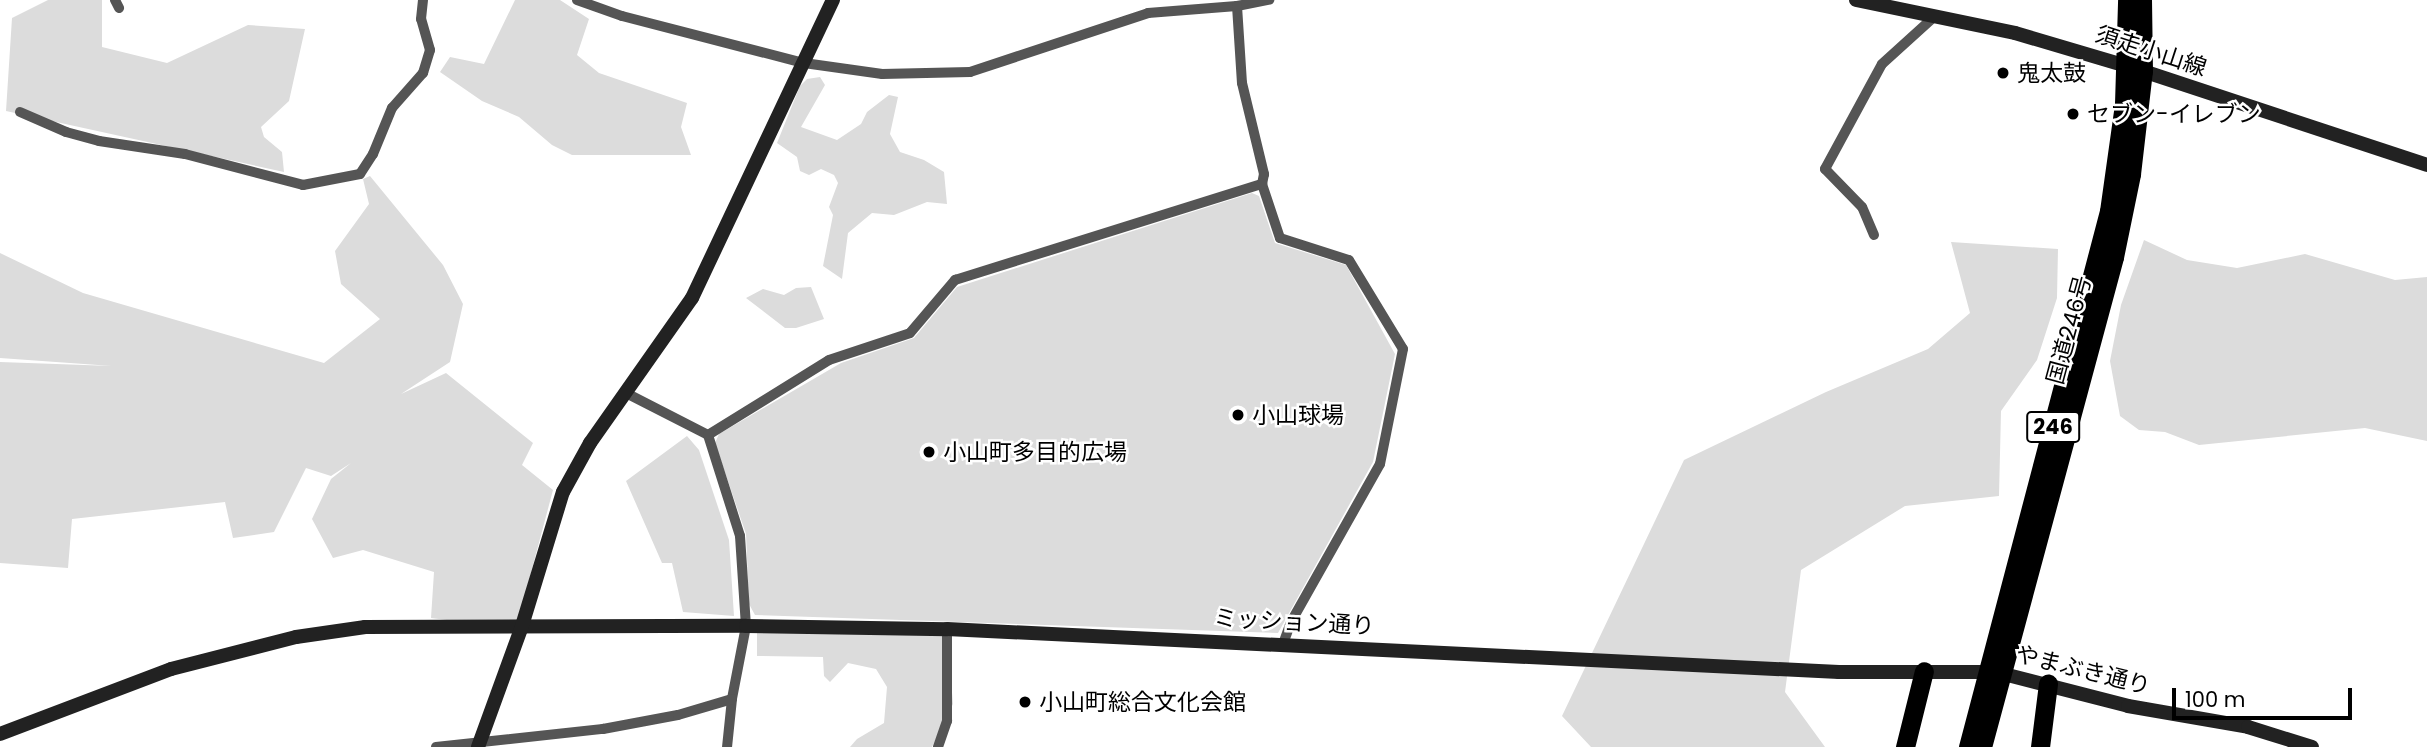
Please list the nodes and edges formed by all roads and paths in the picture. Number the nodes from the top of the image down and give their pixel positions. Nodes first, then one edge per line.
1 (424, 0) edge
2 (577, 0) edge
3 (833, 0) edge
4 (1269, 0) edge
5 (1856, 0) edge
6 (2127, 0) edge
7 (2142, 0) edge
8 (1252, 2) edge
9 (1237, 6) junction
10 (1936, 15) junction
11 (804, 64) junction
12 (2134, 69) junction
13 (20, 112) dead end
14 (2427, 165) edge
15 (1262, 184) junction
16 (1874, 234) dead end
17 (626, 393) junction
18 (708, 435) junction
19 (746, 626) junction
20 (521, 629) junction
21 (947, 629) junction
22 (1283, 644) junction
23 (1924, 671) junction
24 (1839, 672) joint
25 (2048, 684) junction
26 (1994, 692) junction
27 (732, 699) junction
28 (0, 734) edge
29 (479, 744) edge
30 (436, 747) edge
31 (727, 747) edge
32 (938, 747) edge
33 (1905, 747) edge
34 (1968, 747) edge
35 (1982, 747) edge
36 (1990, 747) edge
37 (2040, 747) edge
38 (2312, 747) edge

1 - 13 street
2 - 11 street
3 - 11 street
4 - 8 street
5 - 10 street, 須走小山線
6 - 12 highway, 国道246号 / 246
7 - 12 highway, 国道246号 / 246
8 - 9 street
9 - 11 street
9 - 15 street
10 - 12 street, 須走小山線
10 - 16 street
11 - 17 street
12 - 14 street, 須走小山線
12 - 26 highway, 国道246号 / 246
15 - 18 street
15 - 22 street
17 - 18 street
17 - 20 street
18 - 19 street
19 - 20 street, ミッション通り
19 - 21 street, ミッション通り
19 - 27 street
20 - 28 street, ミッション通り
20 - 29 street
21 - 22 street, ミッション通り
21 - 32 street
22 - 24 street, ミッション通り
23 - 24 street, やまぶき通り
23 - 25 street, やまぶき通り
23 - 33 highway
25 - 37 highway
25 - 38 street, やまぶき通り
26 - 34 highway
26 - 35 highway
26 - 36 highway
27 - 29 street
27 - 31 street
29 - 30 street

